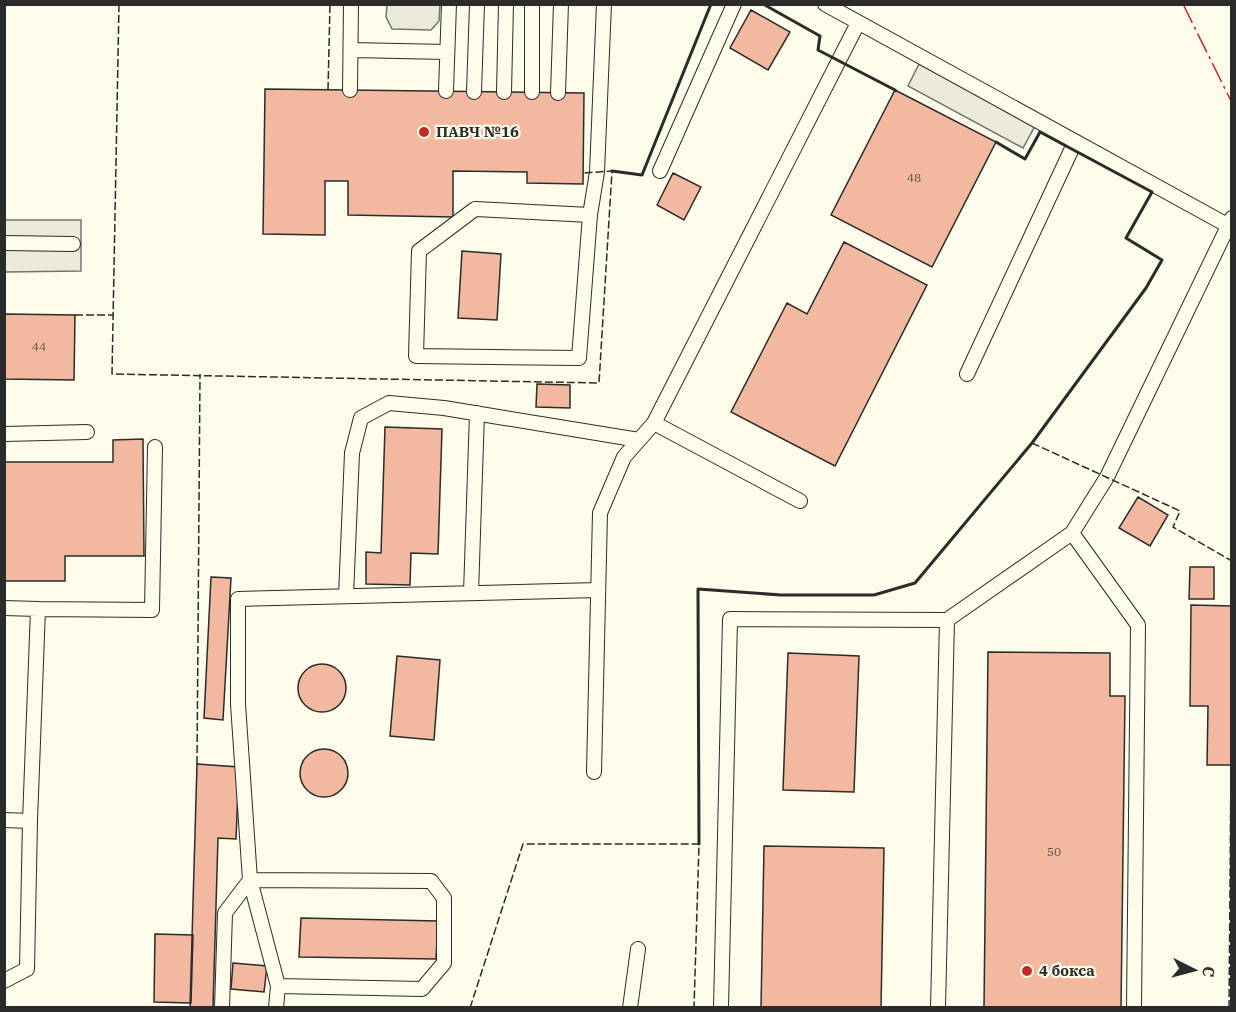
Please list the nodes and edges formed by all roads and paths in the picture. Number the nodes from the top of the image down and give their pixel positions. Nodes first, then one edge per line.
1 (351, 4) edge
2 (449, 4) edge
3 (477, 4) edge
4 (506, 4) edge
5 (532, 4) edge
6 (561, 4) edge
7 (604, 4) edge
8 (734, 4) edge
9 (825, 4) edge
10 (858, 23) junction
11 (351, 50) junction
12 (447, 52) junction
13 (350, 90) dead end
14 (446, 91) dead end
15 (474, 92) dead end
16 (504, 92) dead end
17 (532, 92) dead end
18 (558, 93) dead end
19 (1075, 142) junction
20 (660, 171) dead end
21 (590, 215) junction
22 (1229, 221) edge
23 (4, 243) edge
24 (73, 244) dead end
25 (967, 374) dead end
26 (477, 413) junction
27 (654, 423) junction
28 (87, 432) dead end
29 (4, 434) edge
30 (639, 440) junction
31 (155, 447) dead end
32 (800, 501) dead end
33 (1072, 533) junction
34 (598, 590) junction
35 (471, 593) junction
36 (346, 596) junction
37 (4, 608) edge
38 (38, 609) junction
39 (947, 620) junction
40 (594, 772) dead end
41 (4, 820) edge
42 (30, 821) junction
43 (250, 880) junction
44 (638, 949) dead end
45 (4, 981) edge
46 (279, 986) junction
47 (222, 1008) edge
48 (276, 1008) edge
49 (630, 1008) edge
50 (721, 1008) edge
51 (938, 1008) edge
52 (1134, 1008) edge

1 - 11 lane
2 - 12 lane
3 - 15 lane
4 - 16 lane
5 - 17 lane
6 - 18 lane
7 - 21 lane
8 - 20 lane
9 - 10 lane
10 - 19 lane
10 - 27 lane
11 - 12 lane
11 - 13 lane
12 - 14 lane
19 - 22 lane
19 - 25 lane
21 - 21 lane
22 - 33 lane
23 - 24 lane
26 - 30 lane
26 - 35 lane
26 - 36 lane
27 - 30 lane
27 - 32 lane
28 - 29 lane
30 - 34 lane
31 - 38 lane
33 - 39 lane
33 - 52 lane
34 - 35 lane
34 - 40 lane
35 - 36 lane
36 - 43 lane
37 - 38 lane
38 - 42 lane
39 - 50 lane
39 - 51 lane
41 - 42 lane
42 - 45 lane
43 - 46 lane
43 - 46 lane
43 - 47 lane
44 - 49 lane
46 - 48 lane

